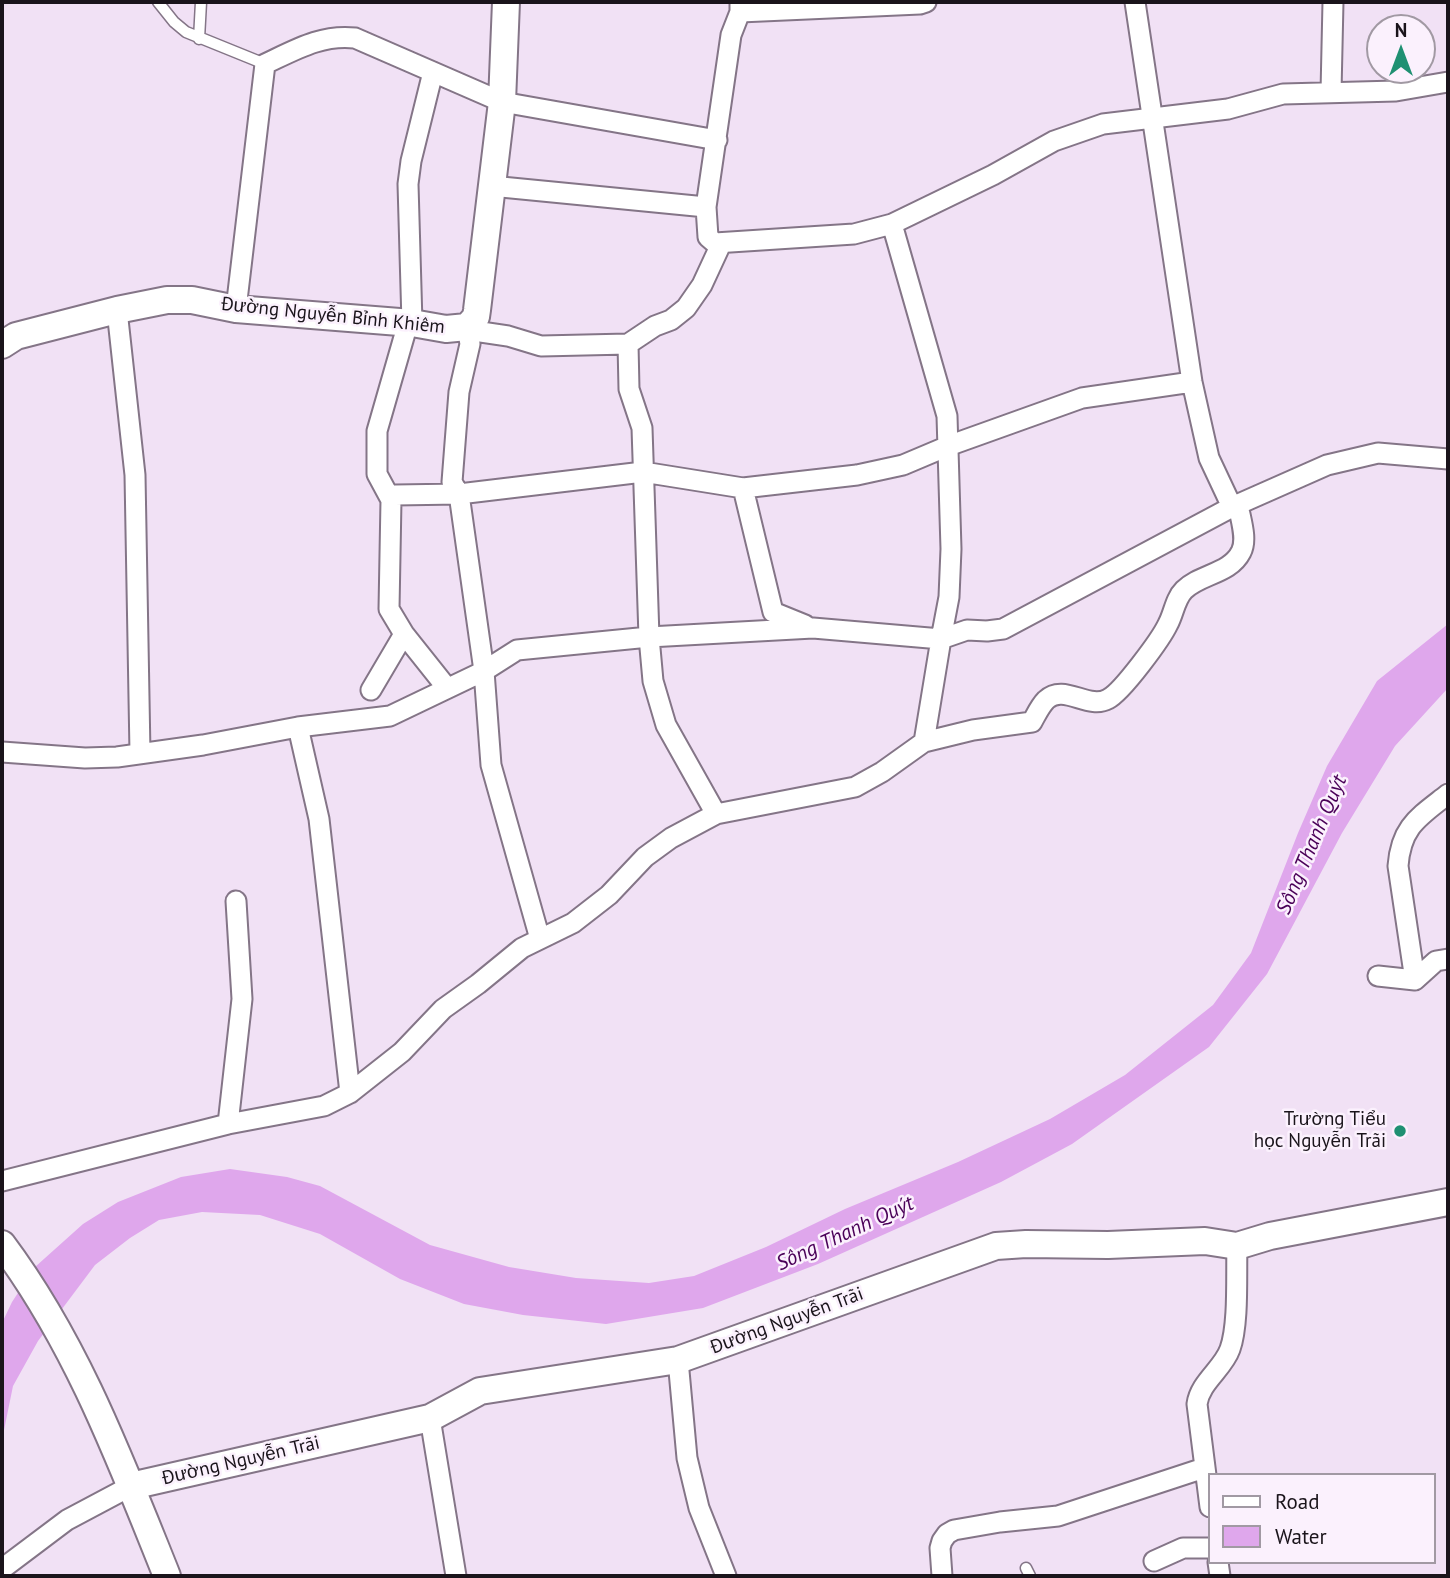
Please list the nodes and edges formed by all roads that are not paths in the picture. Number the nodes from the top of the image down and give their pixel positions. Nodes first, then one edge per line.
1 (158, 2) edge
2 (201, 2) edge
3 (506, 2) edge
4 (926, 2) edge
5 (1135, 2) edge
6 (1333, 2) edge
7 (740, 7) edge
8 (199, 39) junction
9 (265, 64) junction
10 (433, 72) junction
11 (1448, 82) edge
12 (1331, 92) junction
13 (502, 102) junction
14 (1152, 118) junction
15 (717, 140) junction
16 (491, 186) junction
17 (706, 207) junction
18 (892, 224) junction
19 (721, 244) junction
20 (236, 309) junction
21 (117, 310) junction
22 (410, 323) junction
23 (469, 326) junction
24 (628, 344) junction
25 (2, 345) edge
26 (1192, 382) junction
27 (948, 446) junction
28 (1448, 459) edge
29 (643, 472) junction
30 (744, 488) junction
31 (458, 494) junction
32 (391, 499) junction
33 (1235, 505) junction
34 (813, 628) junction
35 (404, 634) junction
36 (649, 637) junction
37 (941, 639) junction
38 (484, 671) junction
39 (447, 688) junction
40 (371, 690) dead end
41 (298, 727) junction
42 (925, 742) junction
43 (2, 752) edge
44 (140, 753) junction
45 (1448, 794) edge
46 (716, 814) junction
47 (236, 901) dead end
48 (540, 939) junction
49 (1448, 959) edge
50 (1378, 976) dead end
51 (1415, 980) junction
52 (350, 1093) junction
53 (228, 1124) junction
54 (2, 1181) edge
55 (1448, 1202) edge
56 (1237, 1246) junction
57 (7, 1251) edge
58 (678, 1360) junction
59 (430, 1418) junction
60 (1204, 1468) junction
61 (131, 1486) junction
62 (1208, 1494) edge
63 (1208, 1548) edge
64 (1154, 1561) dead end
65 (2, 1569) edge
66 (167, 1576) edge
67 (456, 1576) edge
68 (726, 1576) edge
69 (942, 1576) edge

1 - 8 lane
2 - 8 lane
3 - 13 street, Đường Nguyễn Bỉnh Khiêm
4 - 7 street
5 - 14 street
6 - 12 street
7 - 15 street
8 - 9 lane
9 - 10 street
9 - 20 street
10 - 13 street
10 - 22 street
11 - 12 street
12 - 14 street
13 - 15 street
13 - 16 street, Đường Nguyễn Bỉnh Khiêm
14 - 18 street
14 - 26 street
15 - 17 street
16 - 17 street
16 - 23 street, Đường Nguyễn Bỉnh Khiêm
17 - 19 street
18 - 19 street
18 - 27 street
19 - 24 street
20 - 21 street, Đường Nguyễn Bỉnh Khiêm
20 - 22 street, Đường Nguyễn Bỉnh Khiêm
21 - 25 street, Đường Nguyễn Bỉnh Khiêm
21 - 44 street
22 - 23 street, Đường Nguyễn Bỉnh Khiêm
22 - 32 street
23 - 24 street
23 - 31 street
24 - 29 street
26 - 27 street
26 - 33 street
27 - 30 street
27 - 37 street
28 - 33 street
29 - 30 street
29 - 31 street
29 - 36 street
30 - 34 street
31 - 32 street
31 - 38 street
32 - 35 street
33 - 37 street
33 - 42 street
34 - 36 street
34 - 37 street
35 - 39 street
35 - 40 street
36 - 38 street
36 - 46 street
37 - 42 street
38 - 39 street
38 - 48 street
39 - 41 street
41 - 44 street
41 - 52 street
42 - 46 street
43 - 44 street
45 - 51 street
46 - 48 street
47 - 53 street
48 - 52 street
49 - 51 street
50 - 51 street
52 - 53 street
53 - 54 street
55 - 56 street, Đường Nguyễn Trãi
56 - 58 street, Đường Nguyễn Trãi
56 - 60 street
57 - 61 street
58 - 59 street, Đường Nguyễn Trãi
58 - 68 street
59 - 61 street, Đường Nguyễn Trãi
59 - 67 street
60 - 62 street
60 - 69 street
61 - 65 street
61 - 66 street
63 - 64 street

